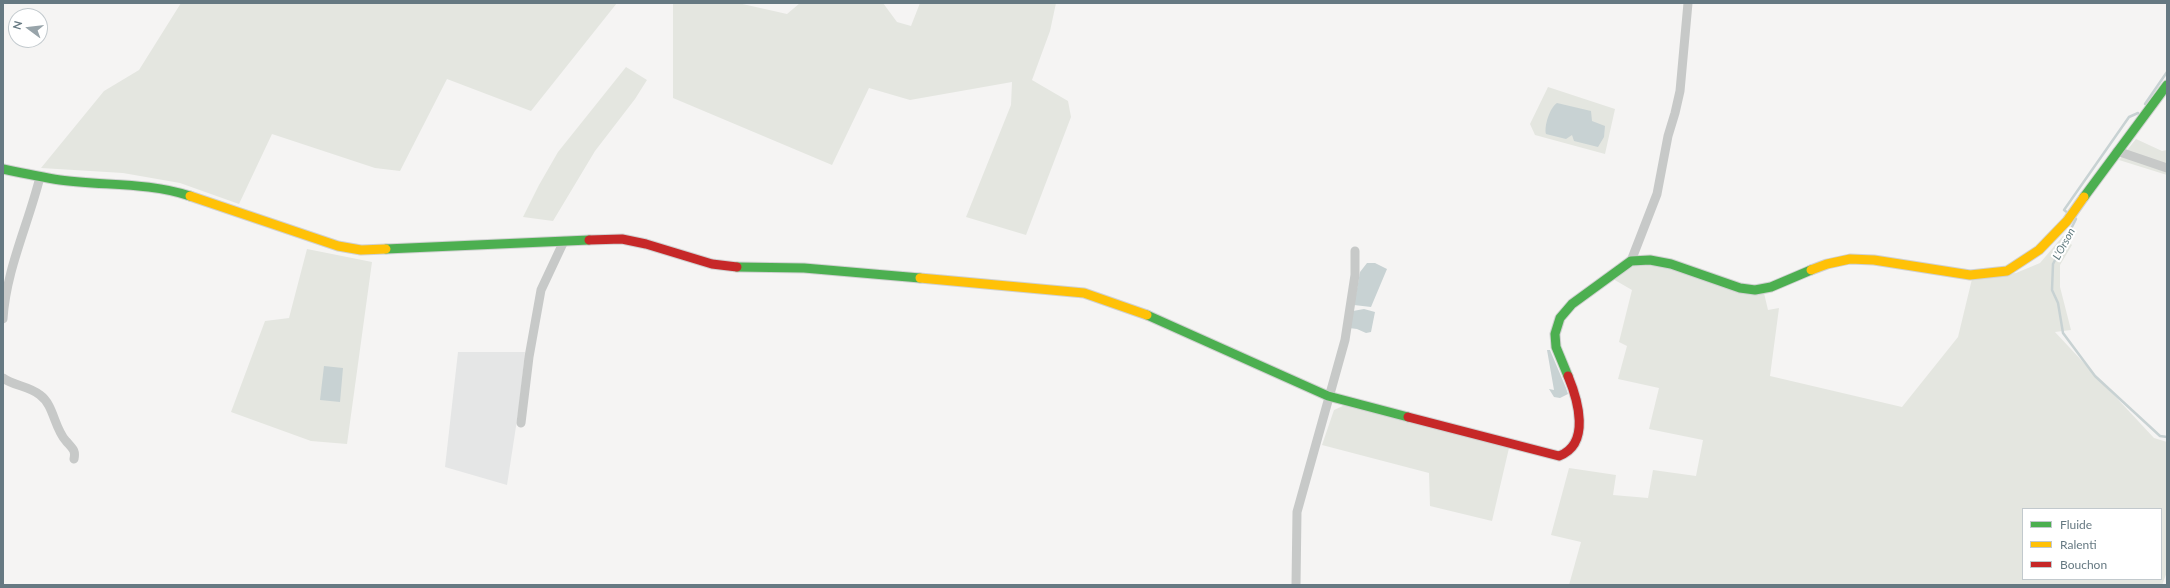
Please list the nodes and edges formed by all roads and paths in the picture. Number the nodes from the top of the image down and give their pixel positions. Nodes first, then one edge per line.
1 (1688, 3) edge
2 (2167, 85) edge
3 (2117, 151) junction
4 (2167, 168) edge
5 (3, 170) edge
6 (40, 177) junction
7 (564, 241) junction
8 (1355, 251) dead end
9 (1631, 261) junction
10 (3, 319) edge
11 (3, 378) edge
12 (1328, 396) junction
13 (521, 423) dead end
14 (74, 459) dead end
15 (1296, 585) edge

1 - 9 street
2 - 3 street
3 - 4 street
3 - 9 street
5 - 6 street
6 - 7 street
6 - 10 street
7 - 12 street
7 - 13 street
8 - 12 street
9 - 12 street
11 - 14 street
12 - 15 street

